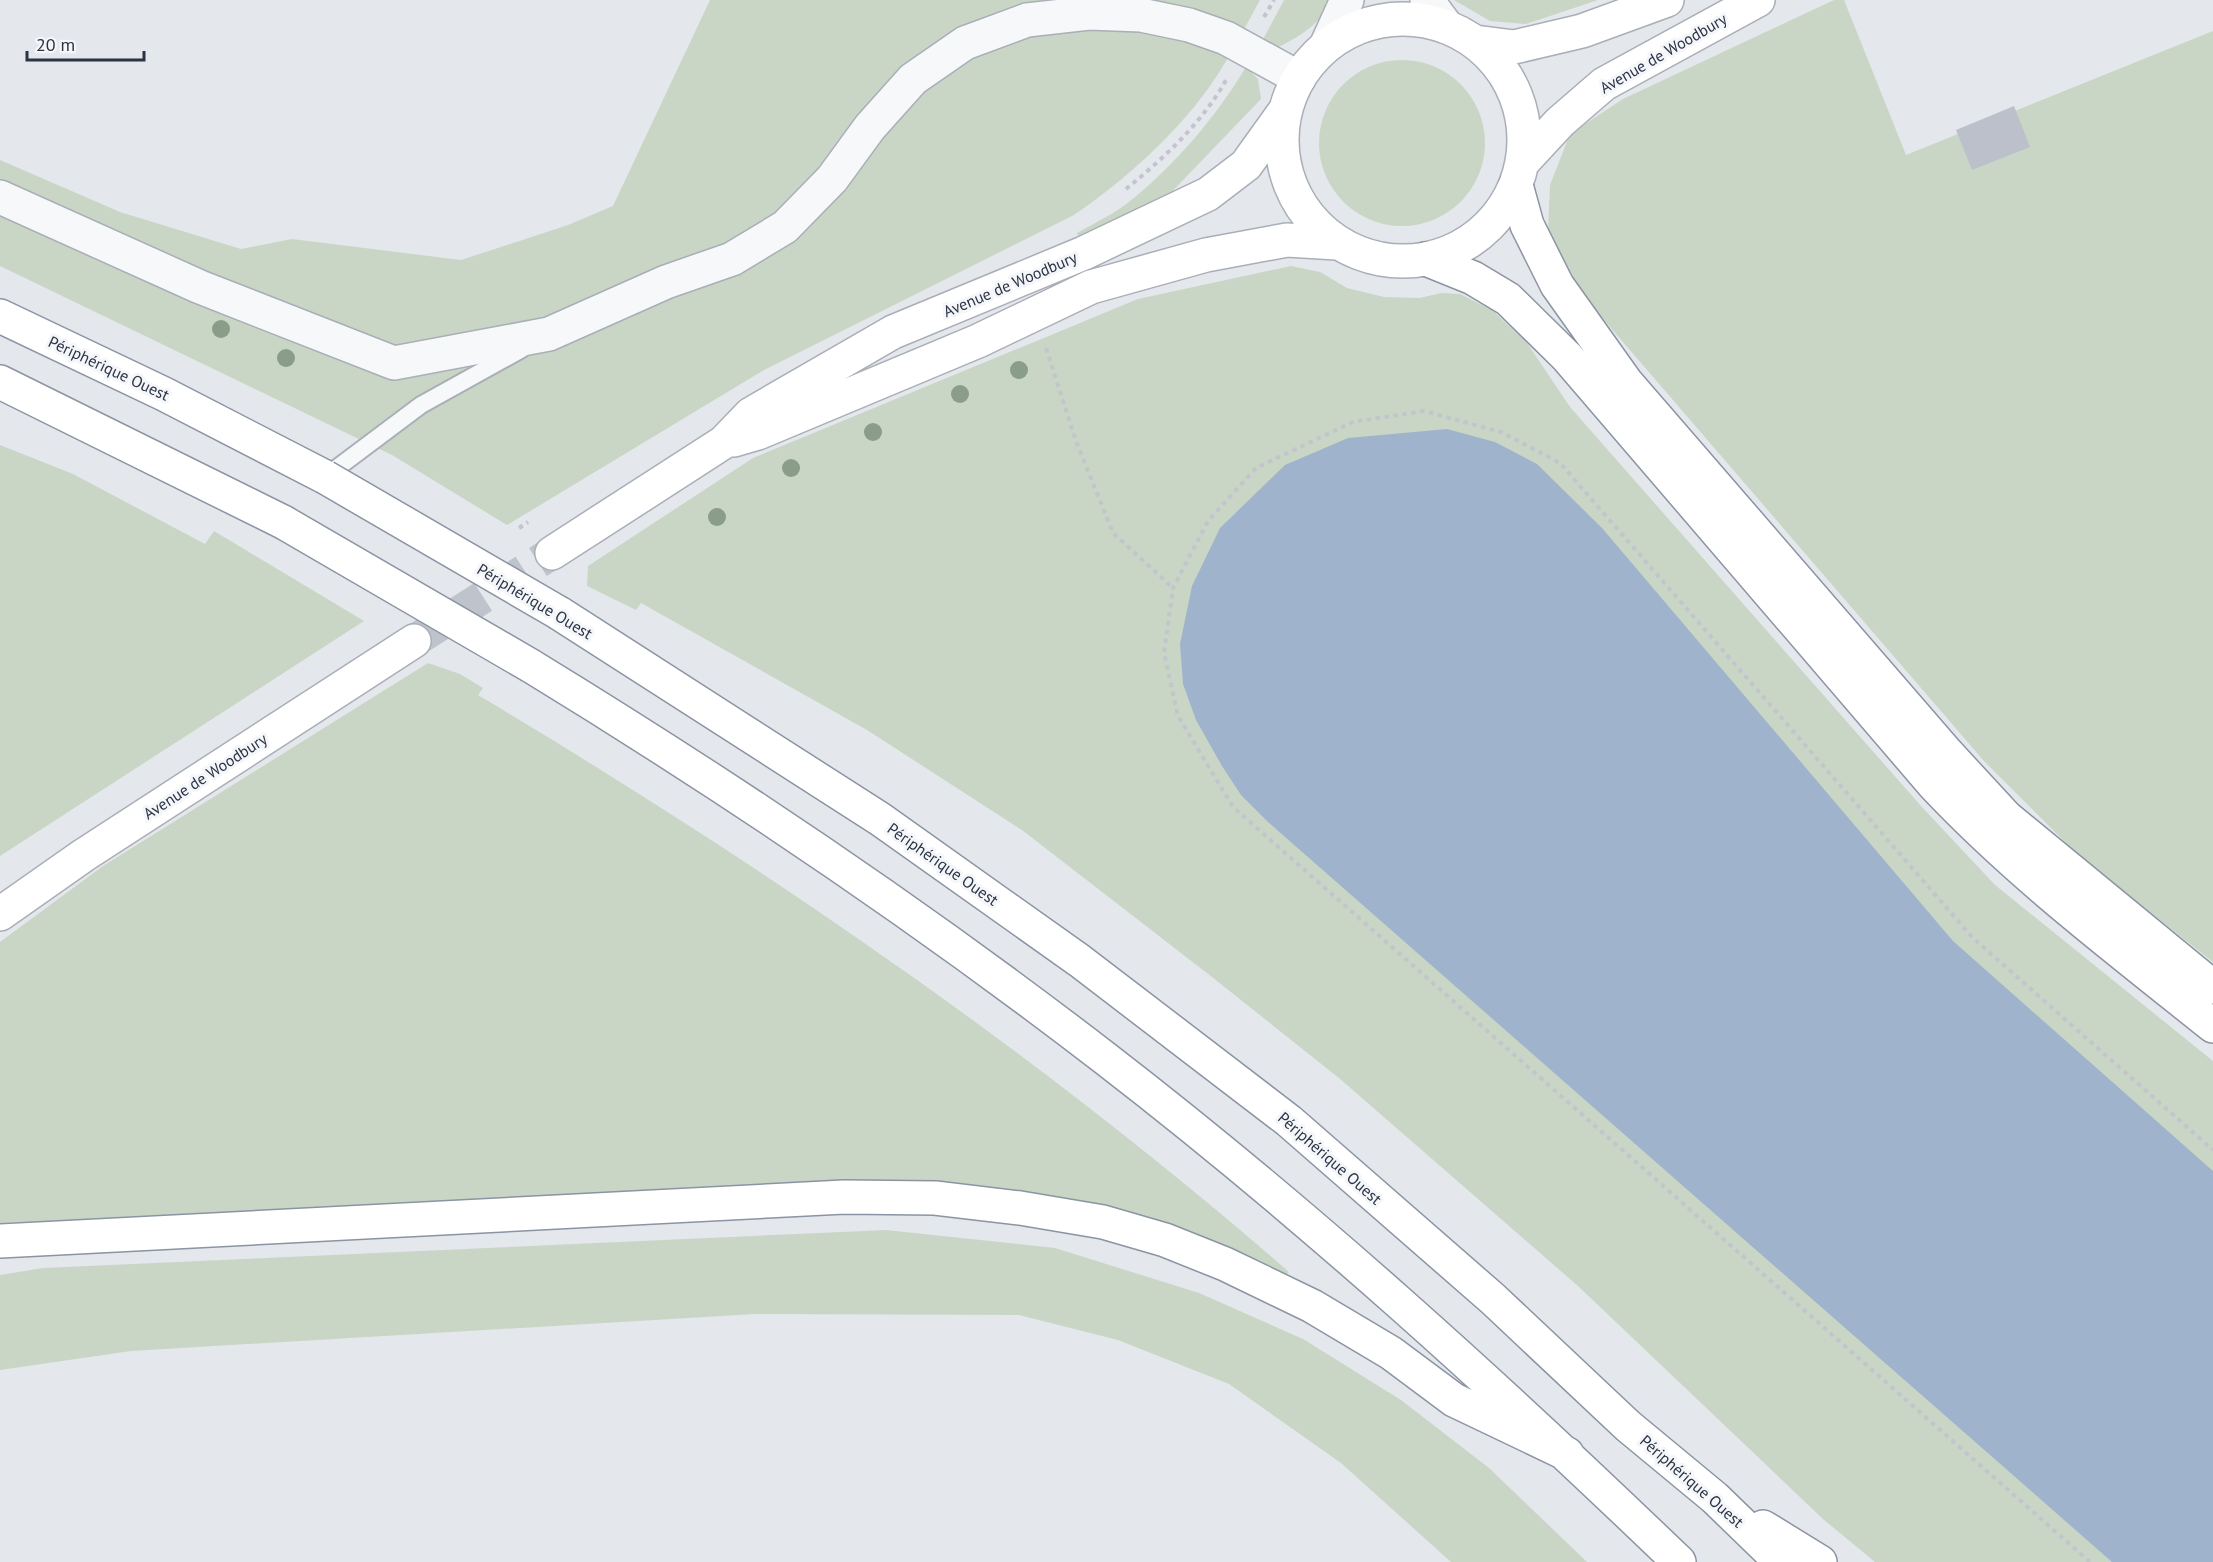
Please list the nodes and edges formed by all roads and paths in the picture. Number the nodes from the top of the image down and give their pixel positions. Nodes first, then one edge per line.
1 (1347, 0) edge
2 (1427, 0) edge
3 (1667, 0) edge
4 (1758, 0) edge
5 (1461, 35) junction
6 (1326, 46) junction
7 (1299, 78) junction
8 (1284, 112) junction
9 (1519, 174) junction
10 (0, 197) edge
11 (1337, 243) junction
12 (1426, 260) junction
13 (1035, 313) junction
14 (0, 316) edge
15 (549, 334) junction
16 (0, 382) edge
17 (724, 442) junction
18 (326, 477) junction
19 (552, 553) tunnel mouth
20 (1173, 588) junction
21 (414, 641) tunnel mouth
22 (0, 914) edge
23 (2213, 987) edge
24 (2213, 1026) edge
25 (2213, 1150) edge
26 (0, 1241) edge
27 (1567, 1454) junction
28 (1716, 1498) junction
29 (1680, 1562) edge
30 (1781, 1562) edge
31 (1820, 1562) edge
32 (2090, 1562) edge

1 - 6 street
2 - 5 street
3 - 5 main road, Avenue de Woodbury
4 - 9 main road, Avenue de Woodbury
5 - 6 main road, Avenue de Woodbury
5 - 9 main road
6 - 7 main road, Avenue de Woodbury
7 - 8 main road, Avenue de Woodbury
7 - 15 street
8 - 11 main road, Avenue de Woodbury
8 - 17 main road, Avenue de Woodbury
9 - 12 main road, Avenue de Woodbury
9 - 23 main road
10 - 15 street
11 - 12 main road, Avenue de Woodbury
11 - 13 main road, Avenue de Woodbury
12 - 24 main road
13 - 17 main road, Avenue de Woodbury
13 - 20 path
14 - 18 main road, Périphérique Ouest
15 - 18 lane
16 - 27 main road, bridge
17 - 19 main road, Avenue de Woodbury
18 - 28 main road, Périphérique Ouest, bridge
20 - 25 path
20 - 32 path
21 - 22 main road, Avenue de Woodbury
26 - 27 main road
27 - 29 main road
28 - 30 main road, Périphérique Ouest
28 - 31 main road

